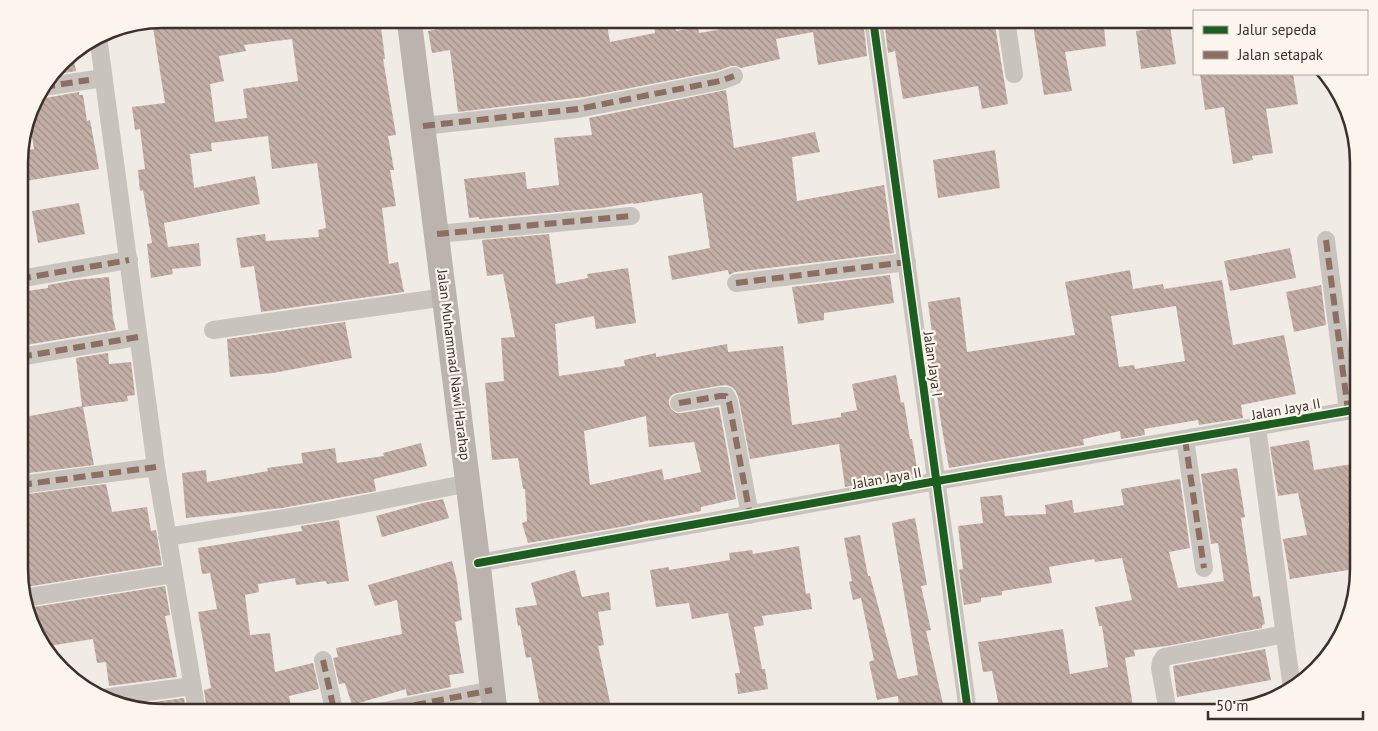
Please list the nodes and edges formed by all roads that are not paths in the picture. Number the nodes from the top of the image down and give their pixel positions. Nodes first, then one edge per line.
1 (410, 28) edge
2 (874, 28) edge
3 (1007, 28) edge
4 (99, 43) edge
5 (1014, 74) dead end
6 (734, 76) dead end
7 (103, 78) junction
8 (52, 86) edge
9 (423, 126) junction
10 (632, 216) dead end
11 (437, 234) junction
12 (1326, 240) dead end
13 (129, 260) junction
14 (907, 262) junction
15 (28, 277) edge
16 (736, 283) dead end
17 (446, 297) junction
18 (213, 330) dead end
19 (138, 337) junction
20 (28, 356) edge
21 (1350, 391) edge
22 (679, 403) dead end
23 (1350, 411) edge
24 (1257, 427) junction
25 (1185, 439) junction
26 (156, 467) junction
27 (937, 481) junction
28 (28, 483) edge
29 (469, 483) junction
30 (750, 515) junction
31 (167, 537) junction
32 (478, 563) junction
33 (1204, 568) dead end
34 (174, 574) junction
35 (31, 597) edge
36 (1285, 634) junction
37 (323, 660) dead end
38 (1291, 680) edge
39 (192, 686) junction
40 (119, 696) edge
41 (494, 701) edge
42 (967, 703) edge
43 (1166, 703) edge
44 (195, 704) edge
45 (333, 704) edge
46 (465, 704) edge

1 - 9 main road, Jalan Muhammad Nawi Harahap
2 - 14 street, Jalan Jaya I
3 - 5 street
4 - 7 street
6 - 9 street
7 - 8 street
7 - 13 street
9 - 11 main road, Jalan Muhammad Nawi Harahap
10 - 11 street
11 - 17 main road, Jalan Muhammad Nawi Harahap
12 - 21 street
13 - 15 street
13 - 19 street
14 - 16 street
14 - 27 street, Jalan Jaya I
17 - 18 street
17 - 29 main road, Jalan Muhammad Nawi Harahap
19 - 20 street
19 - 26 street
22 - 30 street
23 - 24 street, Jalan Jaya II
24 - 25 street, Jalan Jaya II
24 - 36 street, Jalan Jaya II
25 - 27 street, Jalan Jaya II
25 - 33 street
26 - 28 street
26 - 31 street
27 - 30 street, Jalan Jaya II
27 - 42 street, Jalan Jaya I
29 - 31 street
29 - 32 main road, Jalan Muhammad Nawi Harahap
30 - 32 street, Jalan Jaya II
31 - 34 street
32 - 41 main road, Jalan Muhammad Nawi Harahap
34 - 35 street
34 - 39 street
36 - 38 street, Jalan Jaya II
36 - 43 street
37 - 45 street
39 - 40 street
39 - 44 street
41 - 46 street

